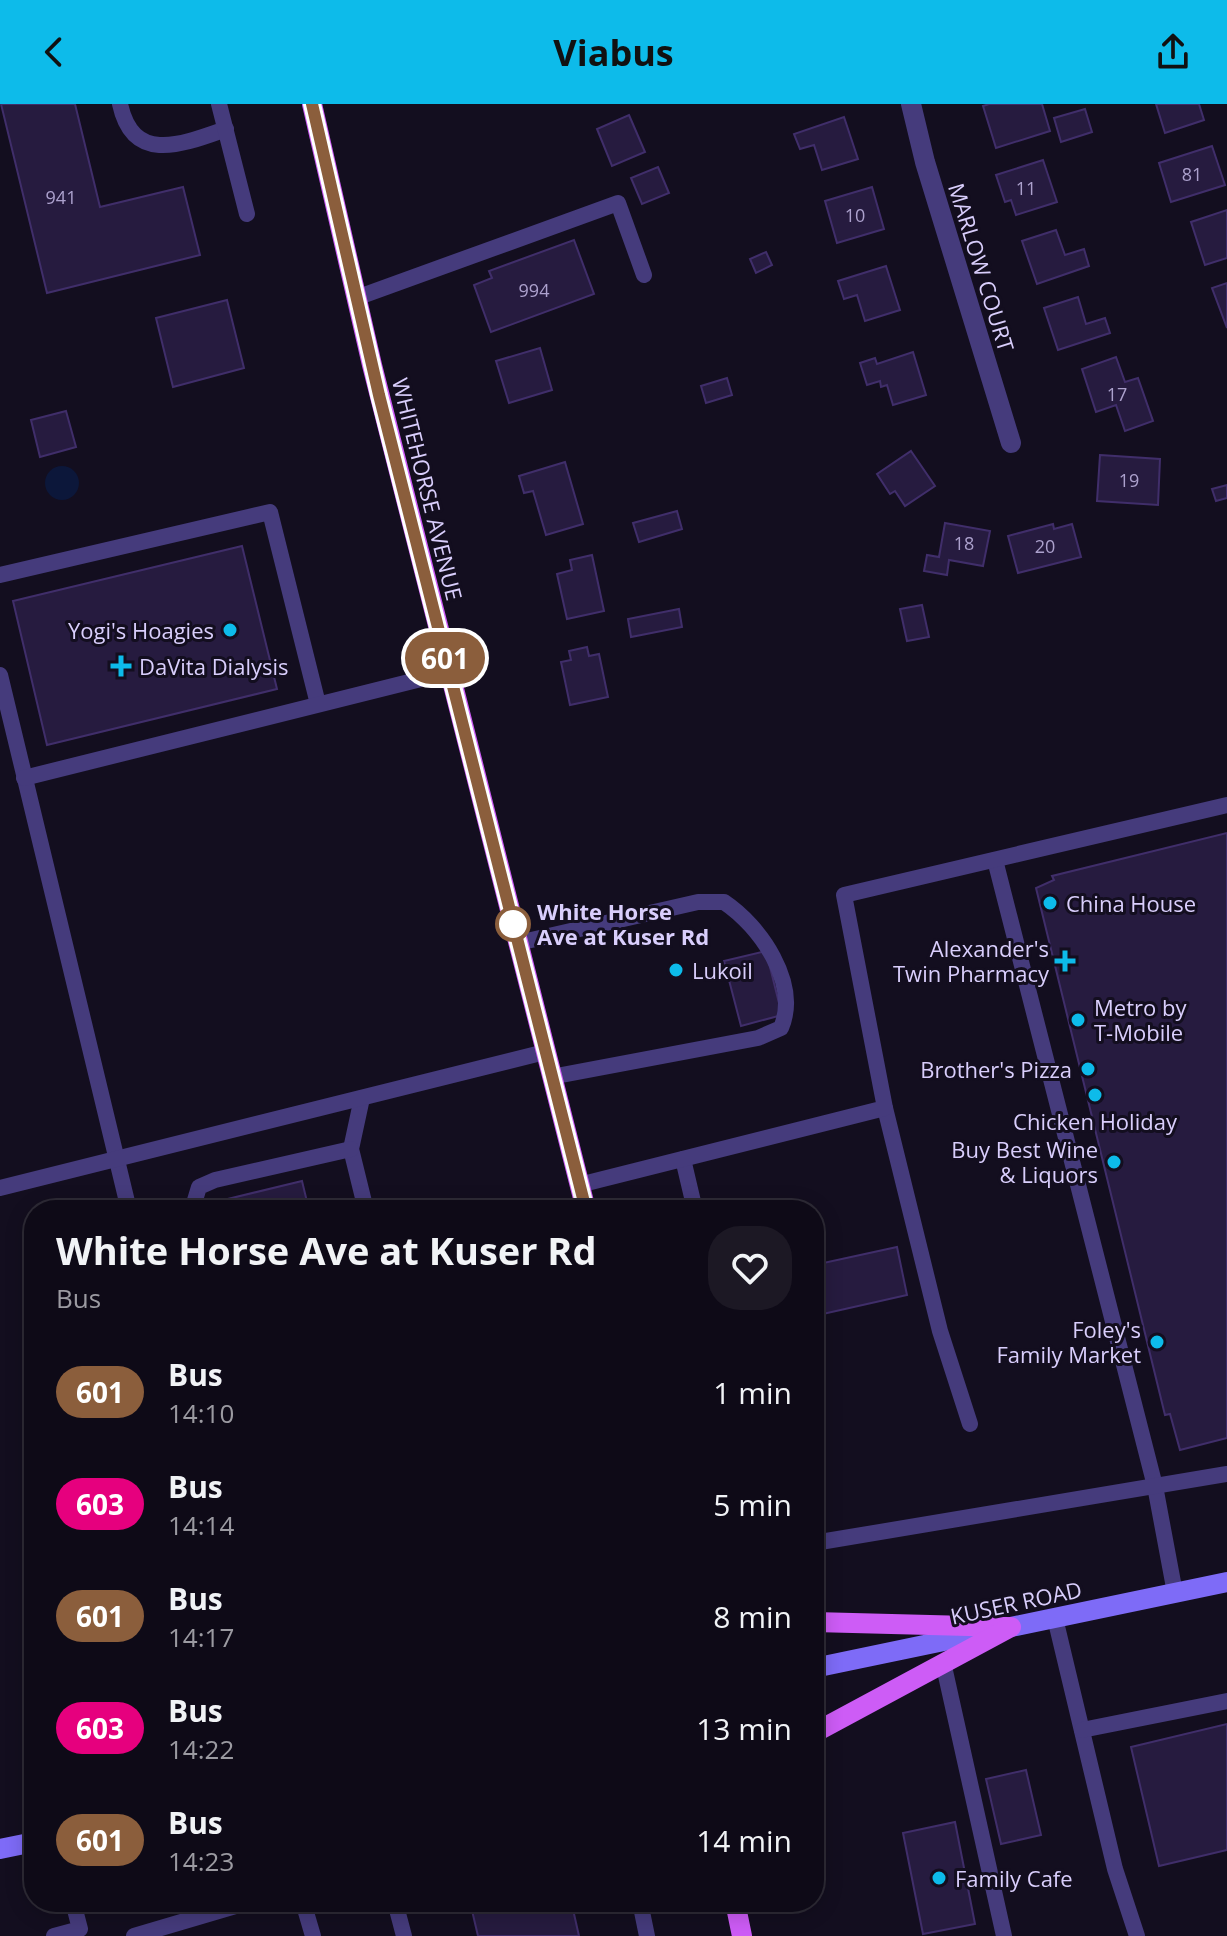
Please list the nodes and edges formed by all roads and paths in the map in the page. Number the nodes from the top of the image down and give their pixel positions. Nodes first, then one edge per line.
1 (120, 104) edge
2 (219, 104) edge
3 (312, 104) edge
4 (911, 104) edge
5 (226, 129) junction
6 (247, 214) dead end
7 (644, 275) dead end
8 (356, 298) junction
9 (1011, 443) dead end
10 (0, 575) edge
11 (449, 672) junction
12 (0, 675) edge
13 (318, 704) junction
14 (24, 778) junction
15 (1227, 805) edge
16 (995, 860) junction
17 (518, 943) junction
18 (545, 1052) junction
19 (551, 1077) junction
20 (362, 1098) junction
21 (885, 1108) junction
22 (351, 1149) junction
23 (683, 1159) junction
24 (116, 1160) junction
25 (579, 1185) junction
26 (0, 1188) edge
27 (126, 1200) edge
28 (195, 1200) edge
29 (364, 1200) edge
30 (583, 1200) edge
31 (693, 1200) edge
32 (970, 1424) dead end
33 (1227, 1474) edge
34 (1155, 1486) junction
35 (824, 1541) edge
36 (1227, 1582) edge
37 (1175, 1593) junction
38 (1055, 1618) junction
39 (824, 1623) edge
40 (1011, 1627) junction
41 (943, 1662) junction
42 (824, 1666) edge
43 (1227, 1701) edge
44 (824, 1727) edge
45 (1082, 1730) junction
46 (24, 1844) edge
47 (0, 1849) edge
48 (76, 1912) edge
49 (215, 1912) edge
50 (306, 1912) edge
51 (398, 1912) edge
52 (642, 1912) edge
53 (737, 1912) edge
54 (81, 1933) edge
55 (54, 1936) edge
56 (134, 1936) edge
57 (313, 1936) edge
58 (404, 1936) edge
59 (647, 1936) edge
60 (742, 1936) edge
61 (1004, 1936) edge
62 (1137, 1936) edge

1 - 5 lane
2 - 5 lane
3 - 8 main road, WHITEHORSE AVENUE
4 - 9 street, MARLOW COURT
5 - 6 lane
7 - 8 lane
8 - 11 main road, WHITEHORSE AVENUE
10 - 13 lane
11 - 13 lane
11 - 17 main road, WHITEHORSE AVENUE
12 - 14 lane
13 - 14 lane
14 - 24 lane
15 - 16 lane
16 - 21 lane
16 - 34 lane
17 - 18 main road, WHITEHORSE AVENUE
17 - 19 lane
18 - 19 main road, WHITEHORSE AVENUE
18 - 20 lane
19 - 25 main road, WHITEHORSE AVENUE
20 - 22 lane
20 - 24 lane
21 - 23 lane
21 - 32 lane
22 - 28 lane
22 - 29 lane
23 - 25 lane
23 - 31 lane
24 - 26 lane
24 - 27 lane
25 - 30 main road, WHITEHORSE AVENUE
33 - 34 lane
34 - 35 lane
34 - 37 lane
36 - 37 street, KUSER ROAD
37 - 38 street, KUSER ROAD
38 - 40 street, KUSER ROAD
38 - 45 lane
39 - 40 main road
40 - 41 main road
40 - 42 street, KUSER ROAD
41 - 44 main road
41 - 61 lane
43 - 45 lane
45 - 62 lane
46 - 47 street
48 - 54 lane
49 - 56 lane
50 - 57 lane
51 - 58 lane
52 - 59 lane
53 - 60 main road
54 - 55 lane

